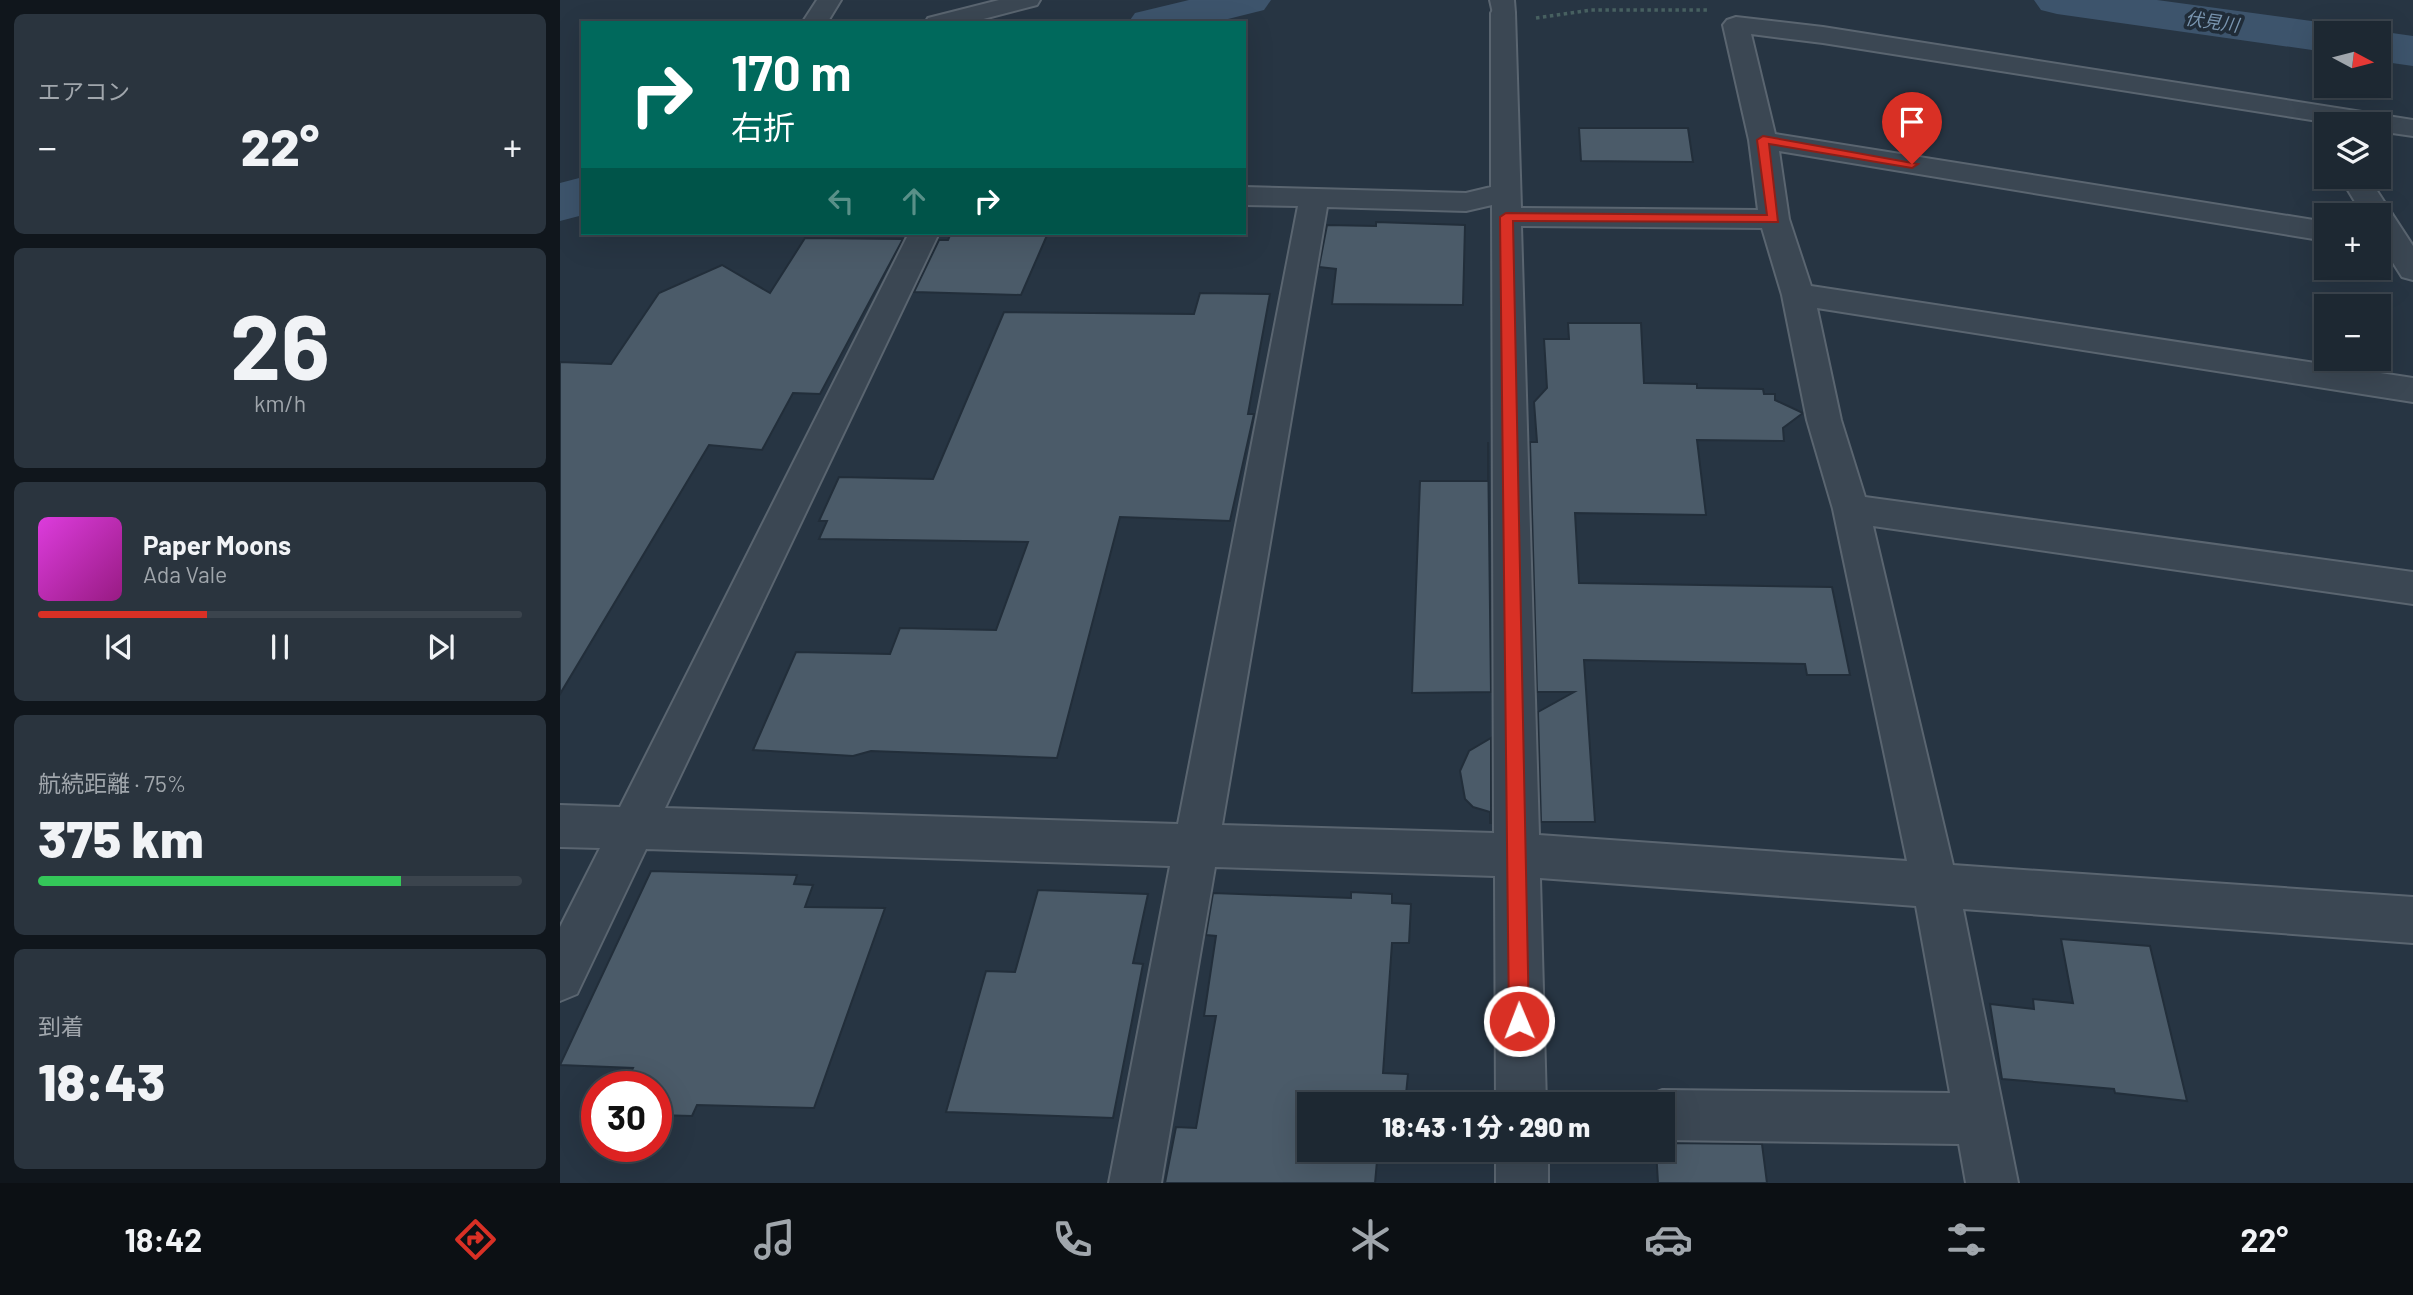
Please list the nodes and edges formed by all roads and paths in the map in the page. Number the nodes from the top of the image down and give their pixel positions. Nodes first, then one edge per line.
1 (829, 0) edge
2 (1028, 0) edge
3 (1503, 7) edge
4 (815, 21) edge
5 (945, 21) edge
6 (2314, 121) edge
7 (2391, 127) edge
8 (2413, 128) edge
9 (1763, 140) junction
10 (2362, 189) edge
11 (1246, 196) edge
12 (1314, 198) junction
13 (1506, 204) junction
14 (1774, 219) junction
15 (2314, 230) edge
16 (922, 235) edge
17 (2396, 243) edge
18 (2413, 270) edge
19 (1798, 295) junction
20 (2413, 390) edge
21 (1851, 509) junction
22 (2413, 588) edge
23 (560, 826) edge
24 (632, 828) junction
25 (1196, 845) junction
26 (1516, 855) junction
27 (1935, 886) junction
28 (2413, 920) edge
29 (560, 977) edge
30 (1521, 1092) edge
31 (1675, 1115) edge
32 (1979, 1119) junction
33 (1522, 1162) edge
34 (1135, 1183) edge
35 (1522, 1183) edge
36 (1992, 1183) edge

1 - 4 street
2 - 5 street
3 - 13 street
6 - 9 street
7 - 8 street
9 - 14 street
9 - 15 street
10 - 17 street
11 - 12 street
12 - 13 street
12 - 25 street
13 - 14 street
13 - 26 street
14 - 19 street
16 - 24 street
17 - 18 street
19 - 20 street
19 - 21 street
21 - 22 street
21 - 27 street
23 - 24 street
24 - 25 street
24 - 29 street
25 - 26 street
25 - 34 street
26 - 27 street
26 - 30 street
27 - 28 street
27 - 32 street
31 - 32 street
32 - 36 street
33 - 35 street

